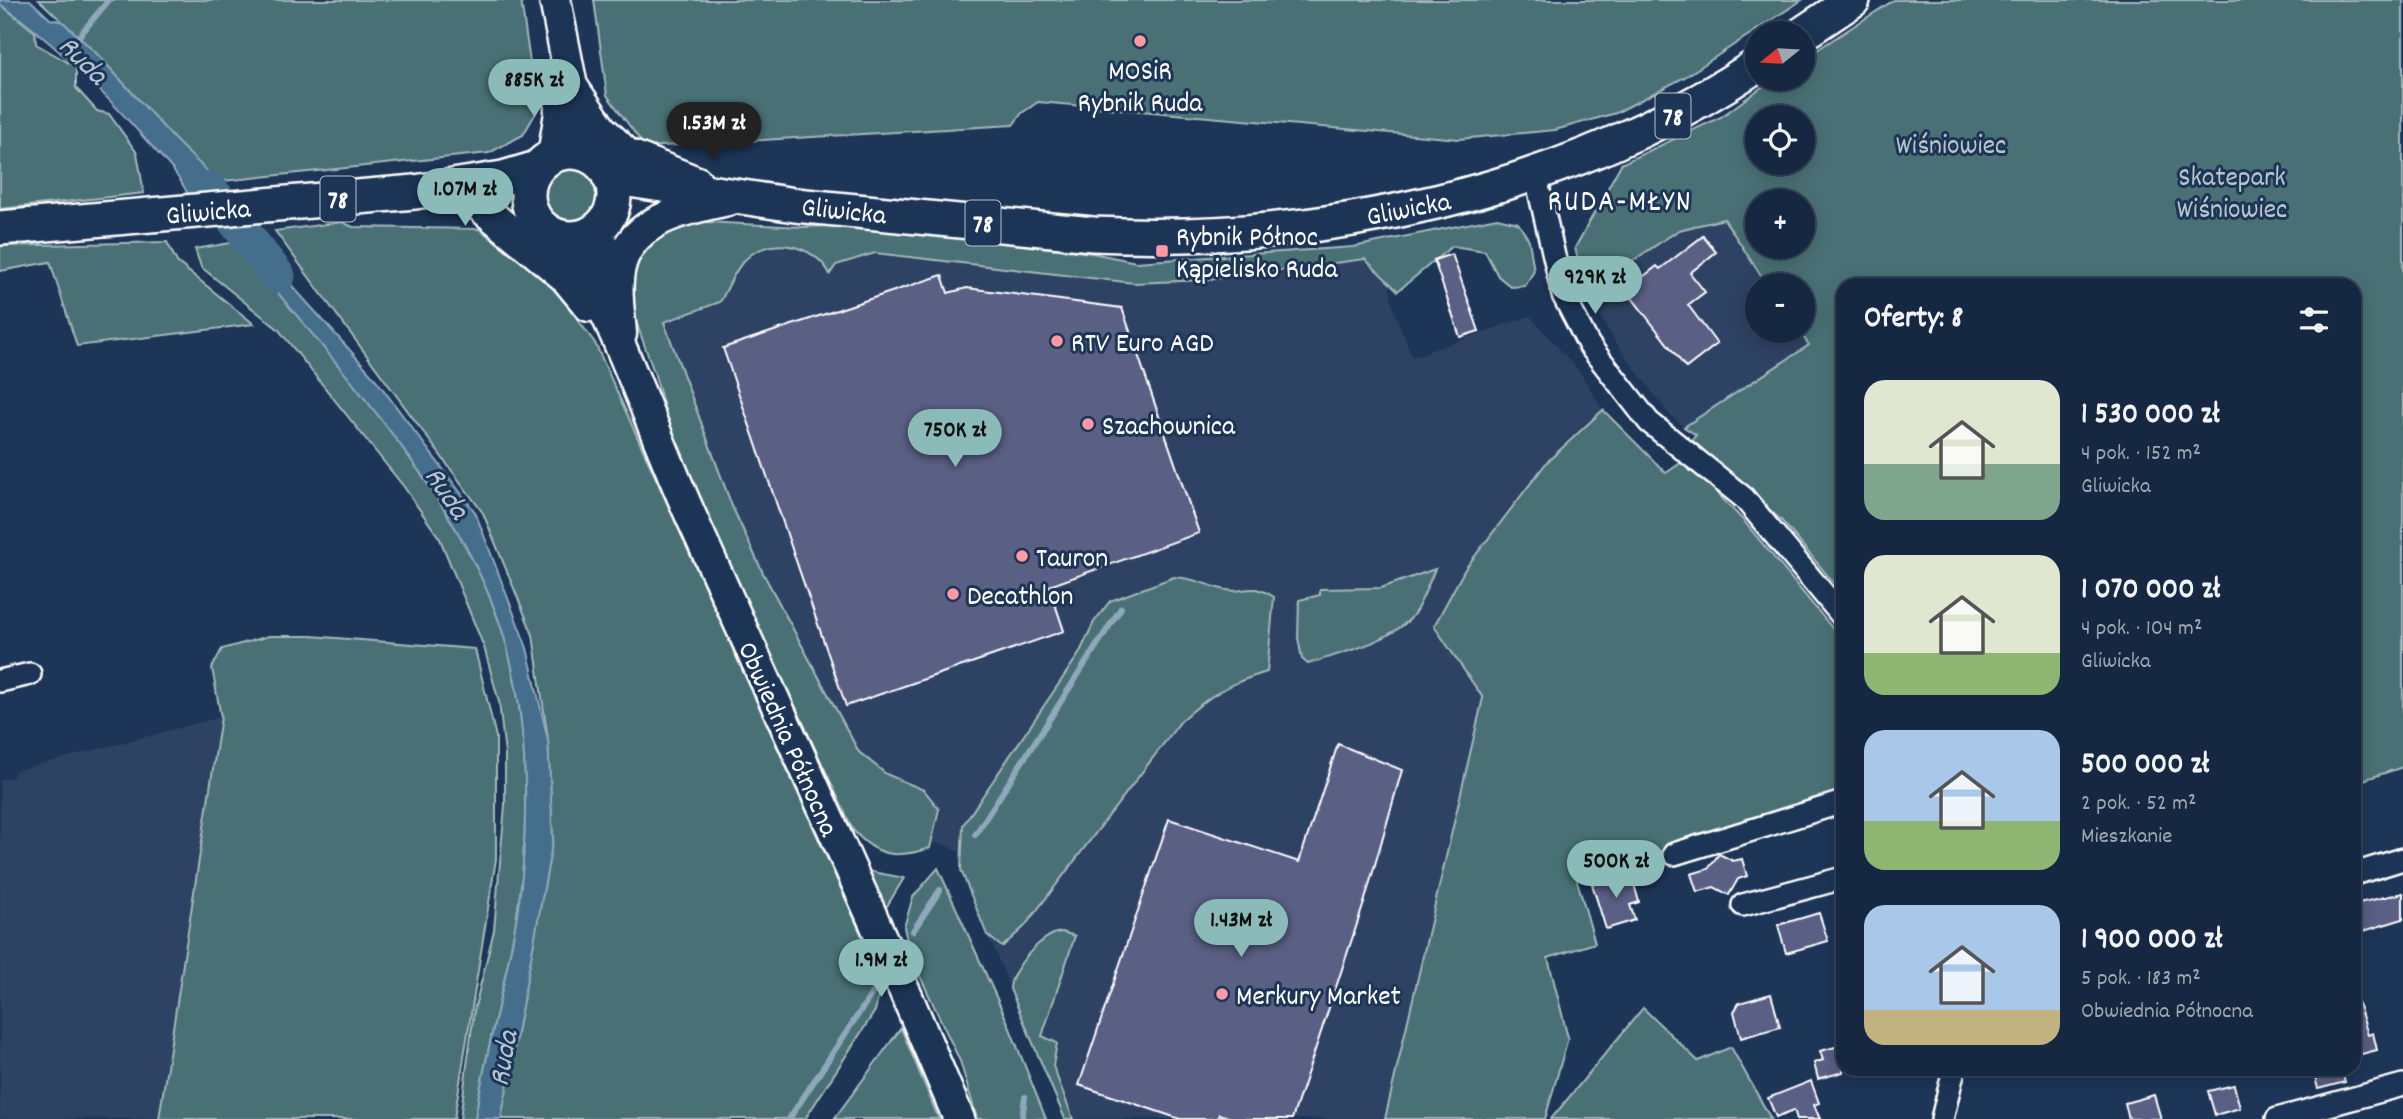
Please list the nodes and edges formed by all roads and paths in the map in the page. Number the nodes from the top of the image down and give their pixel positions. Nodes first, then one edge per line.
1 (555, 0) edge
2 (1853, 0) edge
3 (1815, 25) edge
4 (562, 45) junction
5 (1745, 73) edge
6 (572, 86) junction
7 (545, 162) junction
8 (601, 167) junction
9 (1535, 173) junction
10 (415, 192) junction
11 (468, 196) junction
12 (737, 198) junction
13 (531, 210) junction
14 (604, 220) junction
15 (0, 228) edge
16 (565, 237) junction
17 (623, 356) junction
18 (1836, 609) edge
19 (30, 674) dead end
20 (0, 681) edge
21 (1836, 804) edge
22 (1674, 854) dead end
23 (2403, 859) edge
24 (2361, 872) edge
25 (1836, 879) edge
26 (1743, 905) dead end
27 (1952, 1076) edge
28 (2403, 1085) edge
29 (958, 1119) edge
30 (1942, 1119) edge
31 (2277, 1119) edge

1 - 4 main road
2 - 3 main road
4 - 6 main road
4 - 7 main road
5 - 9 main road, Gliwicka / 78
6 - 8 main road
6 - 12 main road
7 - 8 main road, 78
7 - 10 main road, Gliwicka / 78
7 - 13 main road
8 - 12 main road, Gliwicka / 78
8 - 14 main road
9 - 12 main road, Gliwicka / 78
9 - 18 street
10 - 11 main road, Gliwicka / 78
10 - 15 main road, Gliwicka / 78
11 - 13 main road, Gliwicka / 78
11 - 17 main road
12 - 14 main road, Gliwicka / 78
12 - 17 main road
13 - 16 main road
14 - 16 main road, 78
14 - 17 main road, Obwiednia Północna
16 - 17 main road, Obwiednia Północna
17 - 29 main road, Obwiednia Północna
19 - 20 street
21 - 22 street
23 - 24 street
25 - 26 street
27 - 30 street
28 - 31 street

